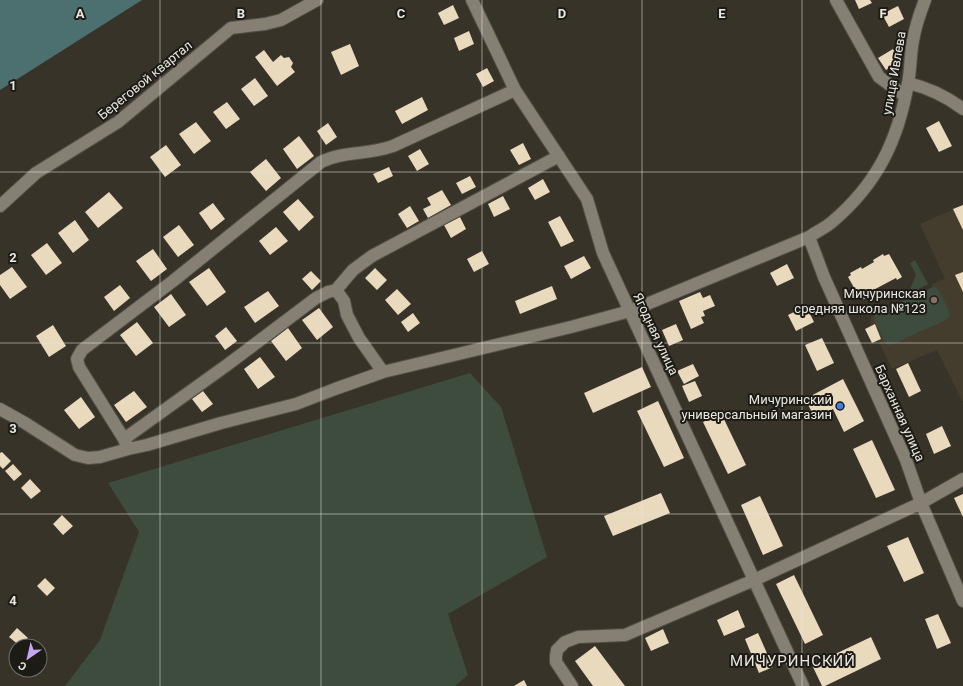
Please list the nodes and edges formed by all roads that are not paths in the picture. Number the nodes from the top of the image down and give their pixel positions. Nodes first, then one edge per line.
1 (317, 0) edge
2 (472, 0) edge
3 (836, 0) edge
4 (925, 0) edge
5 (908, 83) junction
6 (515, 90) junction
7 (905, 96) junction
8 (963, 109) edge
9 (559, 156) junction
10 (0, 206) edge
11 (809, 237) junction
12 (336, 290) junction
13 (630, 311) junction
14 (383, 372) junction
15 (0, 409) edge
16 (126, 444) junction
17 (963, 480) edge
18 (921, 503) junction
19 (754, 580) junction
20 (963, 601) edge
21 (572, 686) edge
22 (803, 686) edge

1 - 10 street, Береговой квартал
2 - 6 street, Ягодная улица
3 - 7 street
4 - 5 street, улица Ивлева
5 - 7 street, улица Ивлева
5 - 8 street
6 - 9 street, Ягодная улица
6 - 16 street
7 - 11 street, улица Ивлева
9 - 12 street
9 - 13 street, Ягодная улица
11 - 13 street, улица Ивлева
11 - 18 street, Барханная улица
12 - 14 street
12 - 16 street
13 - 14 street, улица Ивлева
13 - 19 street, Ягодная улица
14 - 16 street, улица Ивлева
15 - 16 street, улица Ивлева
17 - 18 street
18 - 19 street
18 - 20 street, Барханная улица
19 - 21 street
19 - 22 street, Ягодная улица

